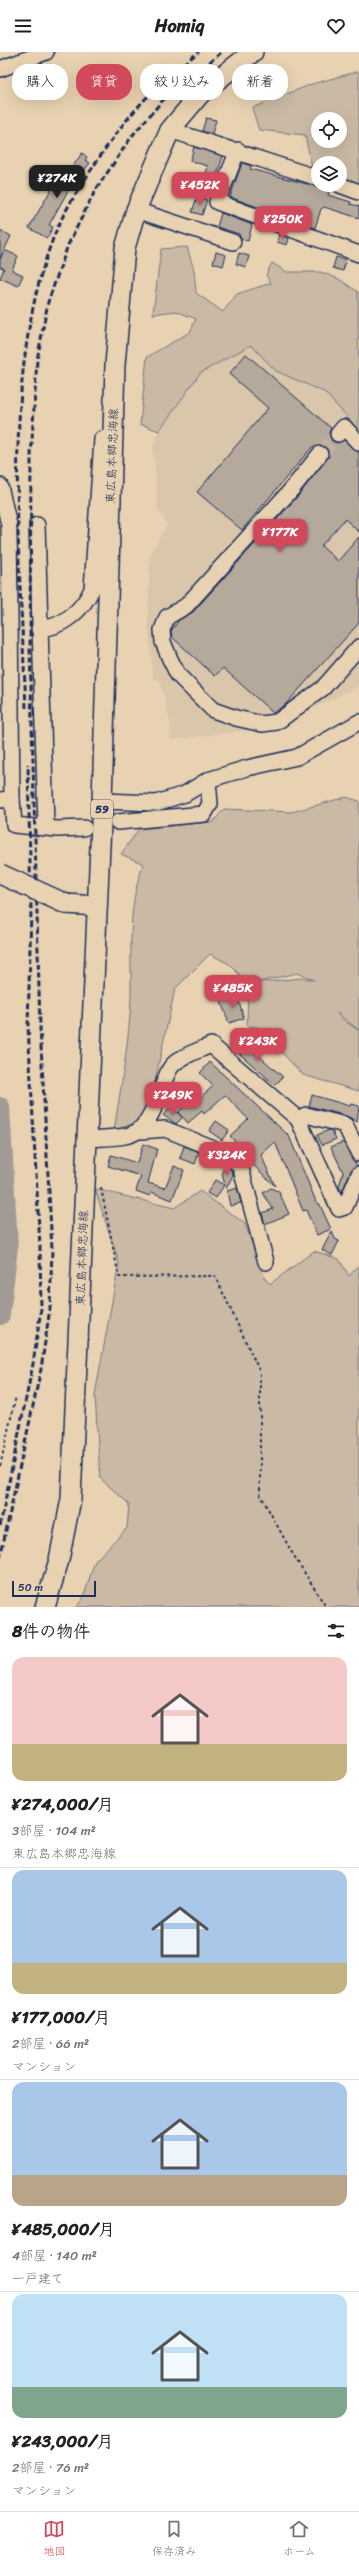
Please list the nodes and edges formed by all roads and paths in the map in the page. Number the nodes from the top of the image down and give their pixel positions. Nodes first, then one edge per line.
1 (46, 52) edge
2 (253, 52) edge
3 (0, 69) edge
4 (170, 130) junction
5 (238, 150) junction
6 (311, 176) edge
7 (347, 188) edge
8 (359, 192) edge
9 (136, 210) junction
10 (233, 242) dead end
11 (359, 254) edge
12 (338, 434) dead end
13 (113, 437) junction
14 (359, 443) edge
15 (320, 454) tunnel mouth
16 (0, 486) edge
17 (37, 525) dead end
18 (40, 629) junction
19 (359, 647) edge
20 (359, 722) edge
21 (208, 780) junction
22 (5, 799) edge
23 (102, 802) junction
24 (118, 822) dead end
25 (46, 826) junction
26 (84, 828) dead end
27 (0, 874) edge
28 (97, 906) junction
29 (298, 1119) junction
30 (142, 1131) junction
31 (87, 1139) junction
32 (359, 1154) edge
33 (359, 1174) edge
34 (84, 1187) junction
35 (266, 1262) dead end
36 (16, 1396) dead end
37 (0, 1466) edge
38 (45, 1607) edge
39 (326, 1607) edge

1 - 3 street
2 - 4 main road, 東広島本郷忠海線 / 59
4 - 5 street
4 - 9 main road, 東広島本郷忠海線 / 59
5 - 6 street
5 - 11 street
7 - 8 street
9 - 10 street
9 - 13 main road, 東広島本郷忠海線 / 59
12 - 14 street
13 - 18 street
13 - 23 main road, 東広島本郷忠海線 / 59
15 - 19 street
16 - 22 street
17 - 18 street
18 - 25 street
20 - 21 street
21 - 23 street
21 - 24 street
22 - 25 street
23 - 28 main road, 東広島本郷忠海線 / 59
25 - 26 street
27 - 28 main road, bridge
28 - 31 main road, 東広島本郷忠海線 / 59
29 - 30 street
29 - 32 street
29 - 33 street
30 - 31 street
30 - 35 street
31 - 34 main road, 東広島本郷忠海線 / 59
34 - 38 main road, 東広島本郷忠海線 / 59
34 - 39 path
36 - 37 path

